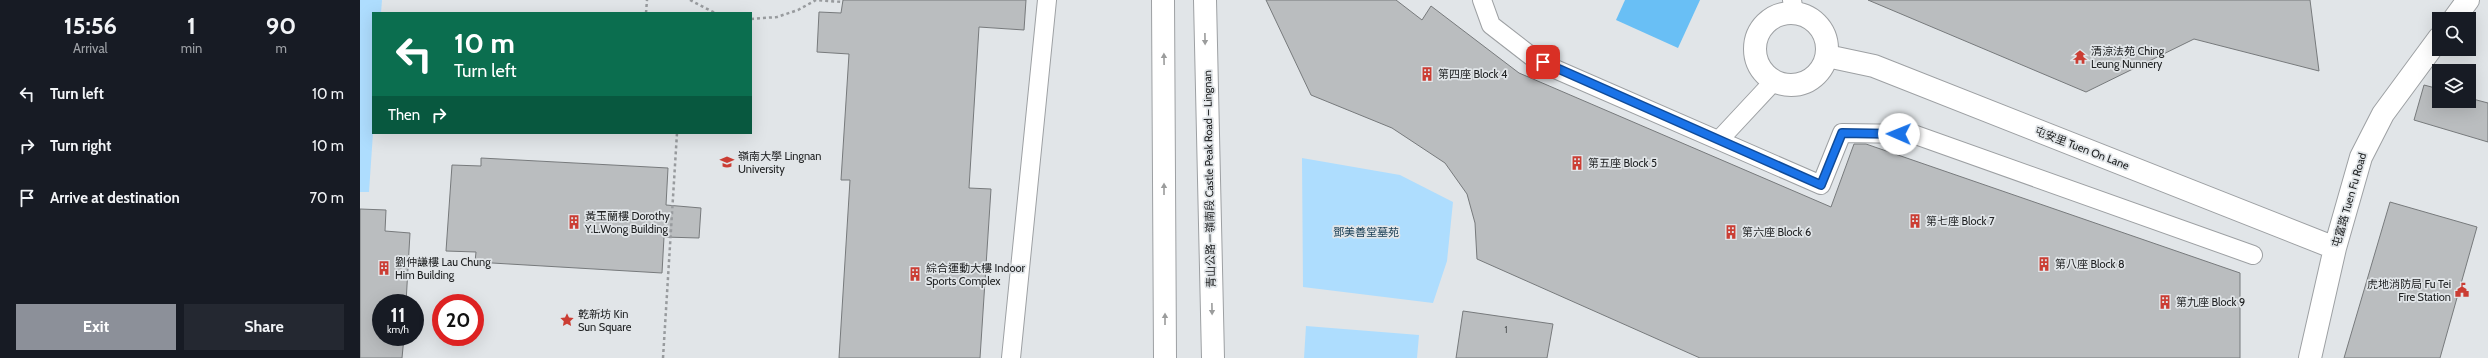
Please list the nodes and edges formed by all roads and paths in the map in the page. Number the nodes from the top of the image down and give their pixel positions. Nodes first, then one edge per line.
1 (647, 0) edge
2 (690, 0) edge
3 (1047, 0) edge
4 (1163, 0) edge
5 (1205, 0) edge
6 (1482, 0) edge
7 (2468, 0) edge
8 (842, 2) dead end
9 (1793, 6) edge
10 (646, 12) edge
11 (712, 12) edge
12 (2459, 12) edge
13 (752, 19) edge
14 (2432, 47) edge
15 (1827, 56) junction
16 (1774, 81) junction
17 (677, 134) edge
18 (1719, 140) junction
19 (2335, 248) junction
20 (2253, 255) dead end
21 (664, 358) edge
22 (1011, 358) edge
23 (1165, 358) edge
24 (1213, 358) edge
25 (2310, 358) edge

1 - 10 path
2 - 11 path
3 - 22 lane
23 -> 4 street
5 -> 24 street, 青山公路－嶺南段 Castle Peak Road – Lingnan
6 - 18 lane
7 - 12 street
8 - 13 path
9 - 15 street
9 - 16 street
14 - 19 street, 屯富路 Tuen Fu Road
15 - 16 street
15 - 19 street, 屯安里 Tuen On Lane
16 - 18 lane
17 - 21 path
18 - 20 lane
19 - 25 street, 屯富路 Tuen Fu Road

